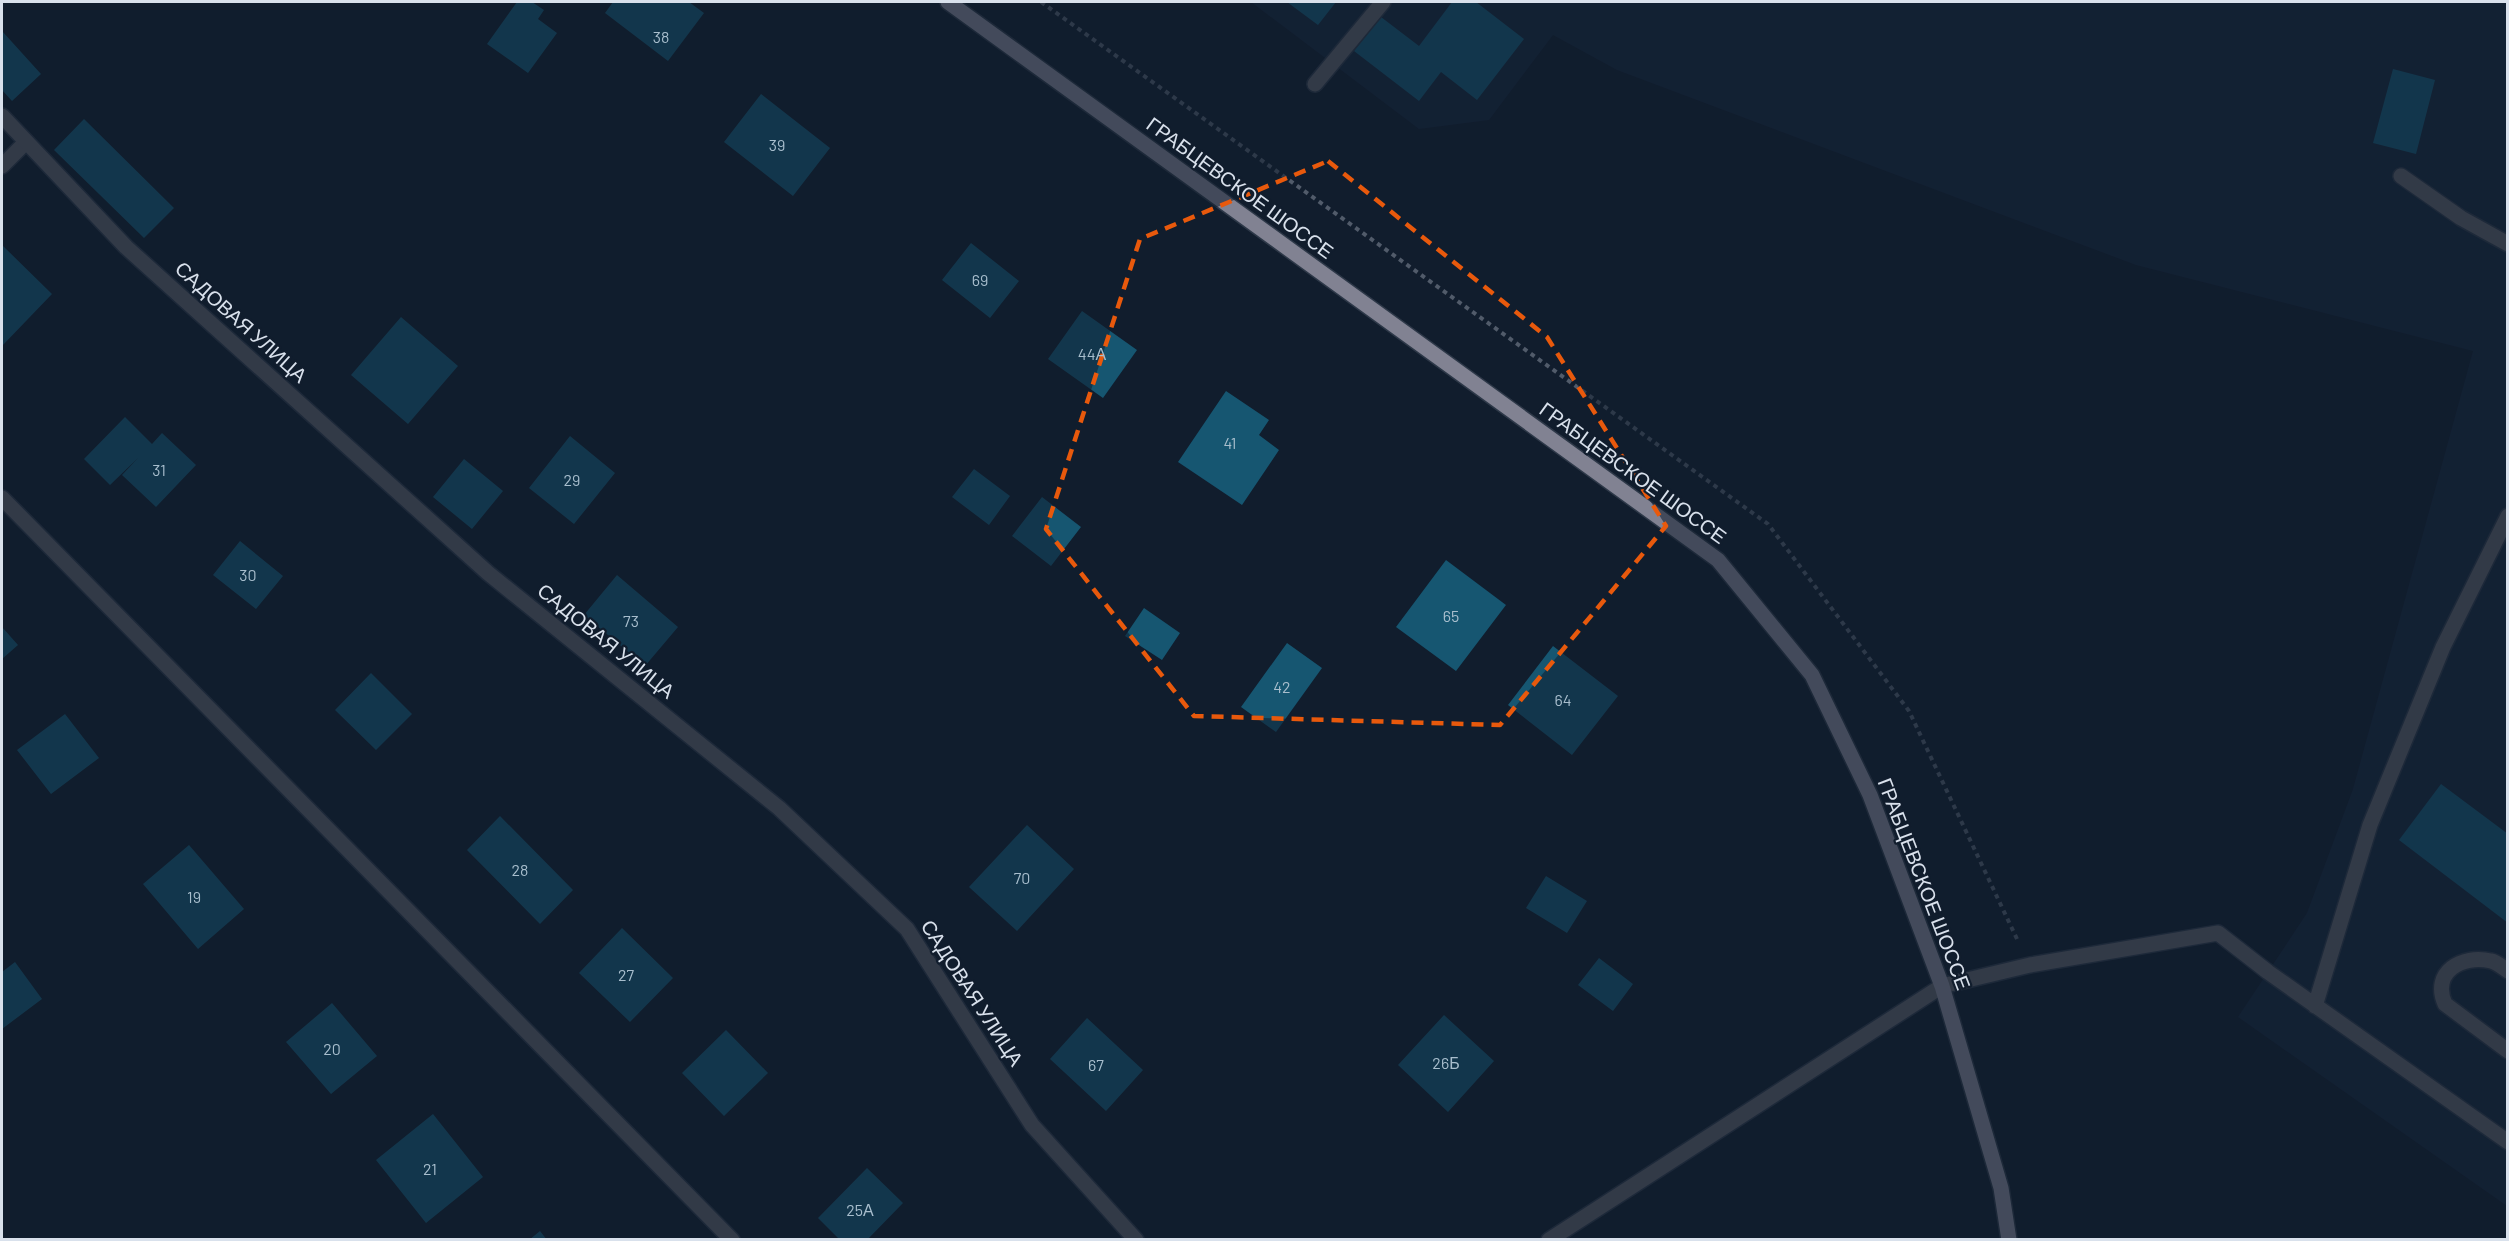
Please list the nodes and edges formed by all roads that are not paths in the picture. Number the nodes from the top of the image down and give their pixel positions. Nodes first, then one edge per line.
1 (948, 2) edge
2 (1383, 2) edge
3 (1315, 84) dead end
4 (2, 116) edge
5 (26, 142) junction
6 (2, 166) edge
7 (2400, 176) dead end
8 (2508, 244) edge
9 (2, 498) edge
10 (2508, 516) edge
11 (2508, 971) edge
12 (1942, 986) junction
13 (2315, 1006) junction
14 (2508, 1051) edge
15 (2508, 1142) edge
16 (732, 1239) edge
17 (1136, 1239) edge
18 (1550, 1239) edge
19 (2009, 1239) edge

1 - 12 street, ГРАБЦЕВСКОЕ ШОССЕ
2 - 3 street
4 - 5 street, САДОВАЯ УЛИЦА
5 - 6 street
5 - 17 street, САДОВАЯ УЛИЦА
7 - 8 street
9 - 16 street
10 - 13 street
11 - 14 street
12 - 13 street
12 - 18 street
12 - 19 street, ГРАБЦЕВСКОЕ ШОССЕ
13 - 15 street

